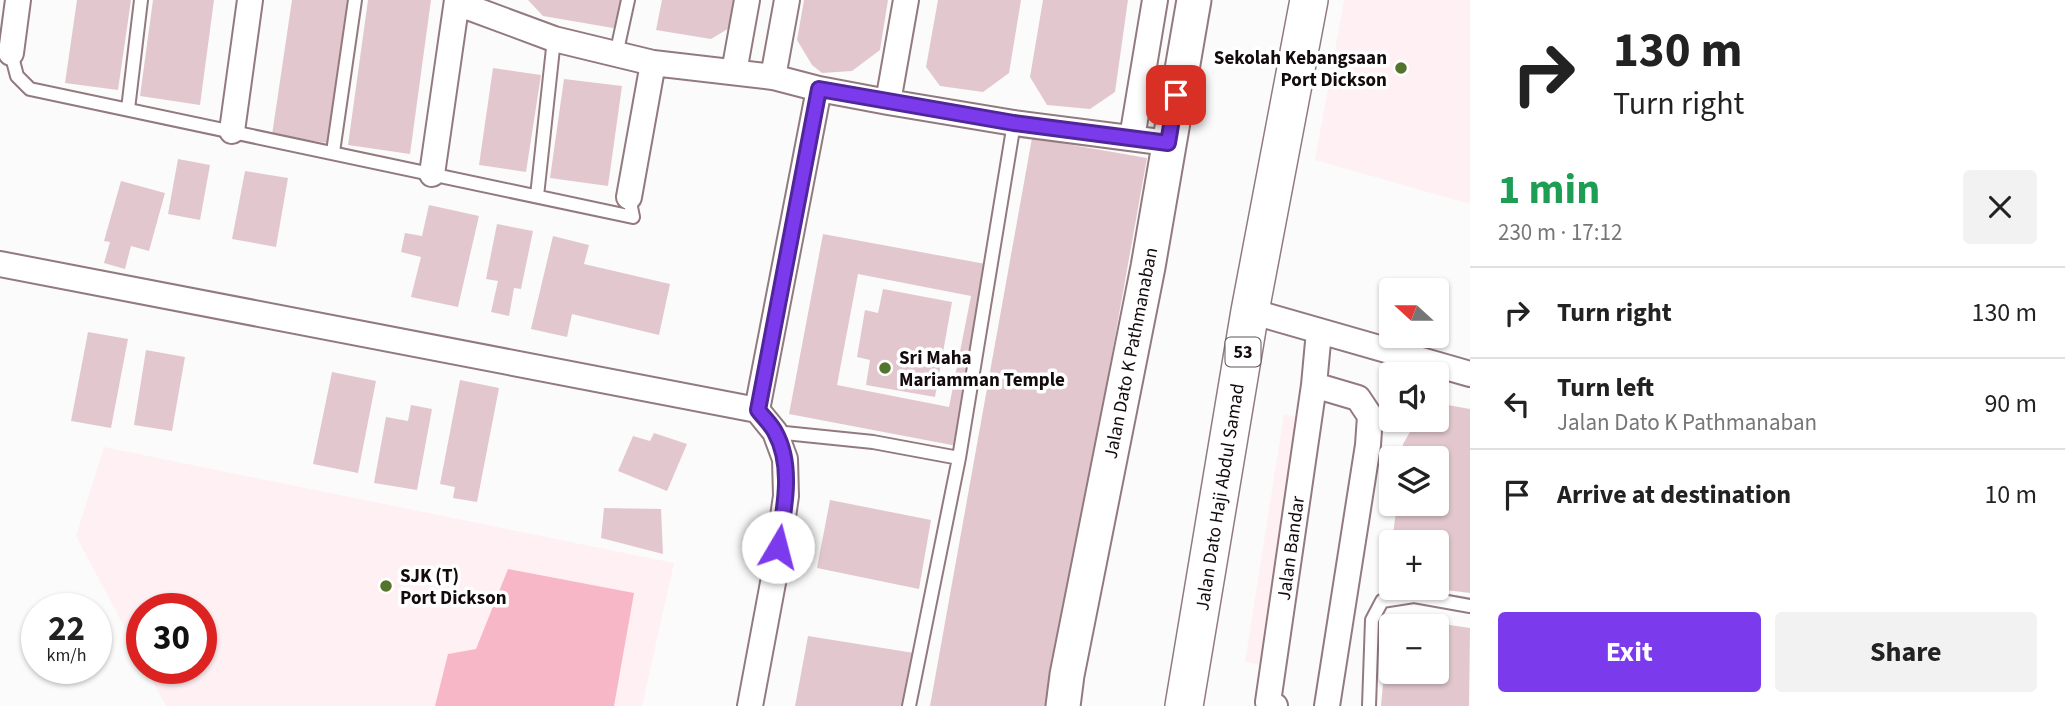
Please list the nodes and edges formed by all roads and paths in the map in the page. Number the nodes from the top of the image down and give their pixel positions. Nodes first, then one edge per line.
1 (18, 0) edge
2 (141, 0) edge
3 (250, 0) edge
4 (355, 0) edge
5 (628, 0) edge
6 (747, 0) edge
7 (787, 0) edge
8 (906, 0) edge
9 (1155, 0) edge
10 (1194, 0) edge
11 (1309, 0) edge
12 (457, 2) edge
13 (494, 9) edge
14 (554, 39) junction
15 (11, 53) joint
16 (616, 55) junction
17 (653, 63) junction
18 (734, 72) junction
19 (773, 77) junction
20 (819, 89) junction
21 (888, 102) junction
22 (128, 109) junction
23 (1014, 123) junction
24 (232, 131) junction
25 (1132, 138) junction
26 (1168, 143) junction
27 (333, 152) junction
28 (432, 174) junction
29 (537, 196) junction
30 (629, 197) joint
31 (0, 264) edge
32 (1250, 311) junction
33 (1319, 331) junction
34 (1470, 374) edge
35 (1314, 385) junction
36 (758, 410) junction
37 (775, 432) junction
38 (958, 458) junction
39 (1470, 606) edge
40 (1266, 705) edge
41 (750, 706) edge
42 (909, 706) edge
43 (1063, 706) edge
44 (1184, 706) edge
45 (1327, 706) edge
46 (1369, 706) edge

1 - 15 street
2 - 22 lane
3 - 24 street
4 - 27 lane
5 - 16 lane
6 - 18 street
7 - 19 street
8 - 21 street
9 - 25 street
10 - 26 street, Jalan Dato K Pathmanaban
11 - 32 main road, Jalan Dato Haji Abdul Samad / 53
12 - 13 street
12 - 28 street
13 - 14 street
14 - 16 street
14 - 29 lane
15 - 22 lane
16 - 17 street
17 - 18 street
17 - 30 street
18 - 19 street
19 - 20 street
20 - 21 street
20 - 36 street
21 - 23 street
22 - 24 lane
23 - 25 street
23 - 38 lane
24 - 27 lane
25 - 26 street
26 - 43 street, Jalan Dato K Pathmanaban
27 - 28 lane
28 - 29 lane
29 - 30 lane
31 - 36 street
32 - 33 street
32 - 44 main road, Jalan Dato Haji Abdul Samad / 53
33 - 34 street
33 - 35 street, Jalan Bandar
35 - 40 street, Jalan Bandar
35 - 45 street
36 - 37 street
37 - 38 lane
37 - 41 street
38 - 42 lane
39 - 46 lane

